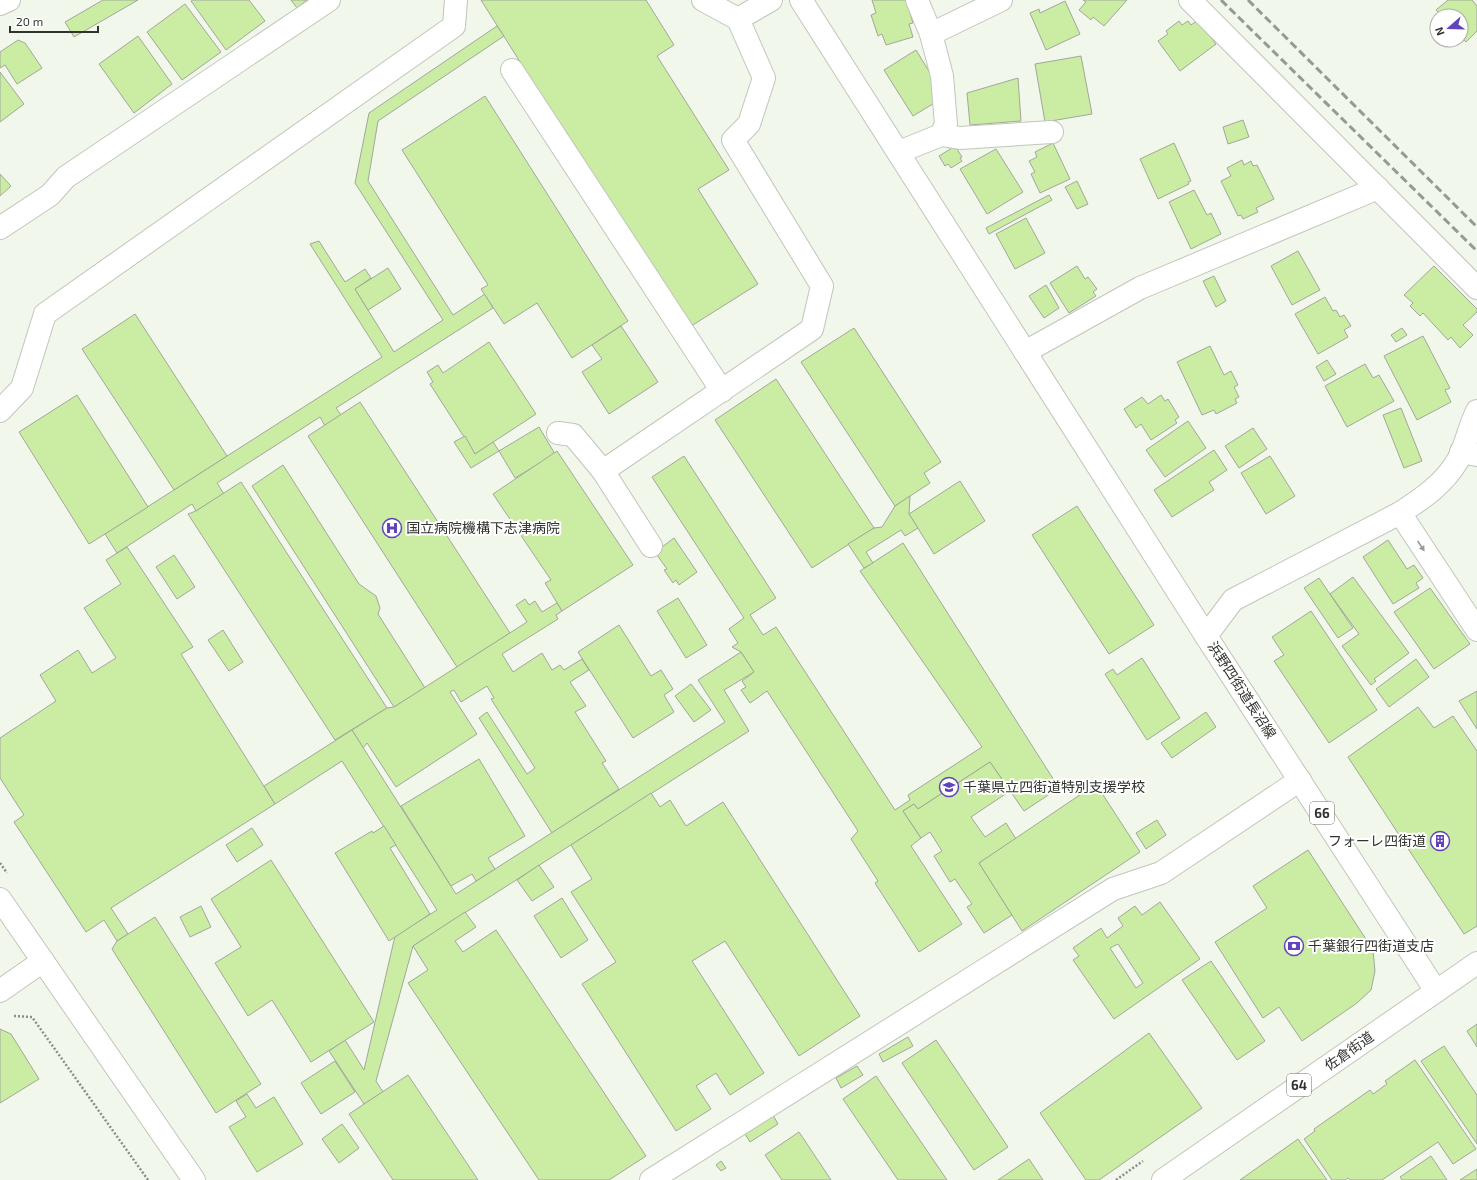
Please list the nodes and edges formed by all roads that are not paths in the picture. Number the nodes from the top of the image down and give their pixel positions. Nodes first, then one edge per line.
1 (9, 0) edge
2 (329, 0) edge
3 (456, 0) edge
4 (703, 0) edge
5 (772, 0) edge
6 (801, 0) edge
7 (917, 0) edge
8 (1001, 0) edge
9 (1190, 0) edge
10 (0, 4) edge
11 (738, 19) junction
12 (931, 34) junction
13 (512, 70) dead end
14 (1052, 132) dead end
15 (941, 135) junction
16 (899, 152) junction
17 (1378, 188) junction
18 (0, 228) edge
19 (1477, 288) edge
20 (1025, 352) junction
21 (722, 391) junction
22 (0, 411) edge
23 (1477, 411) edge
24 (558, 433) dead end
25 (1469, 454) edge
26 (603, 471) junction
27 (1400, 514) junction
28 (651, 546) dead end
29 (1477, 630) edge
30 (1206, 636) junction
31 (1300, 780) junction
32 (0, 899) edge
33 (43, 961) junction
34 (1477, 963) edge
35 (0, 991) edge
36 (1436, 991) junction
37 (194, 1180) edge
38 (651, 1180) edge
39 (1163, 1180) edge

1 - 10 street
2 - 18 street
3 - 22 street
4 - 11 street
5 - 11 street
6 - 16 street
7 - 12 street
8 - 12 street
9 - 17 street
11 - 21 street
12 - 15 street
13 - 21 street
14 - 15 street
15 - 16 street
16 - 20 street
17 - 19 street
17 - 20 street
20 - 30 street
21 - 26 street
23 - 25 street, 浜野四街道長沼線
24 - 26 street
25 - 27 street, 浜野四街道長沼線
26 - 28 street
27 -> 29 street
27 - 30 street, 浜野四街道長沼線
30 - 31 street, 浜野四街道長沼線 / 66
31 - 36 street, 浜野四街道長沼線 / 66
31 - 38 street
32 - 33 street
33 - 35 street
33 - 37 street
34 - 36 street, 佐倉街道 / 64
36 - 39 street, 佐倉街道 / 64

